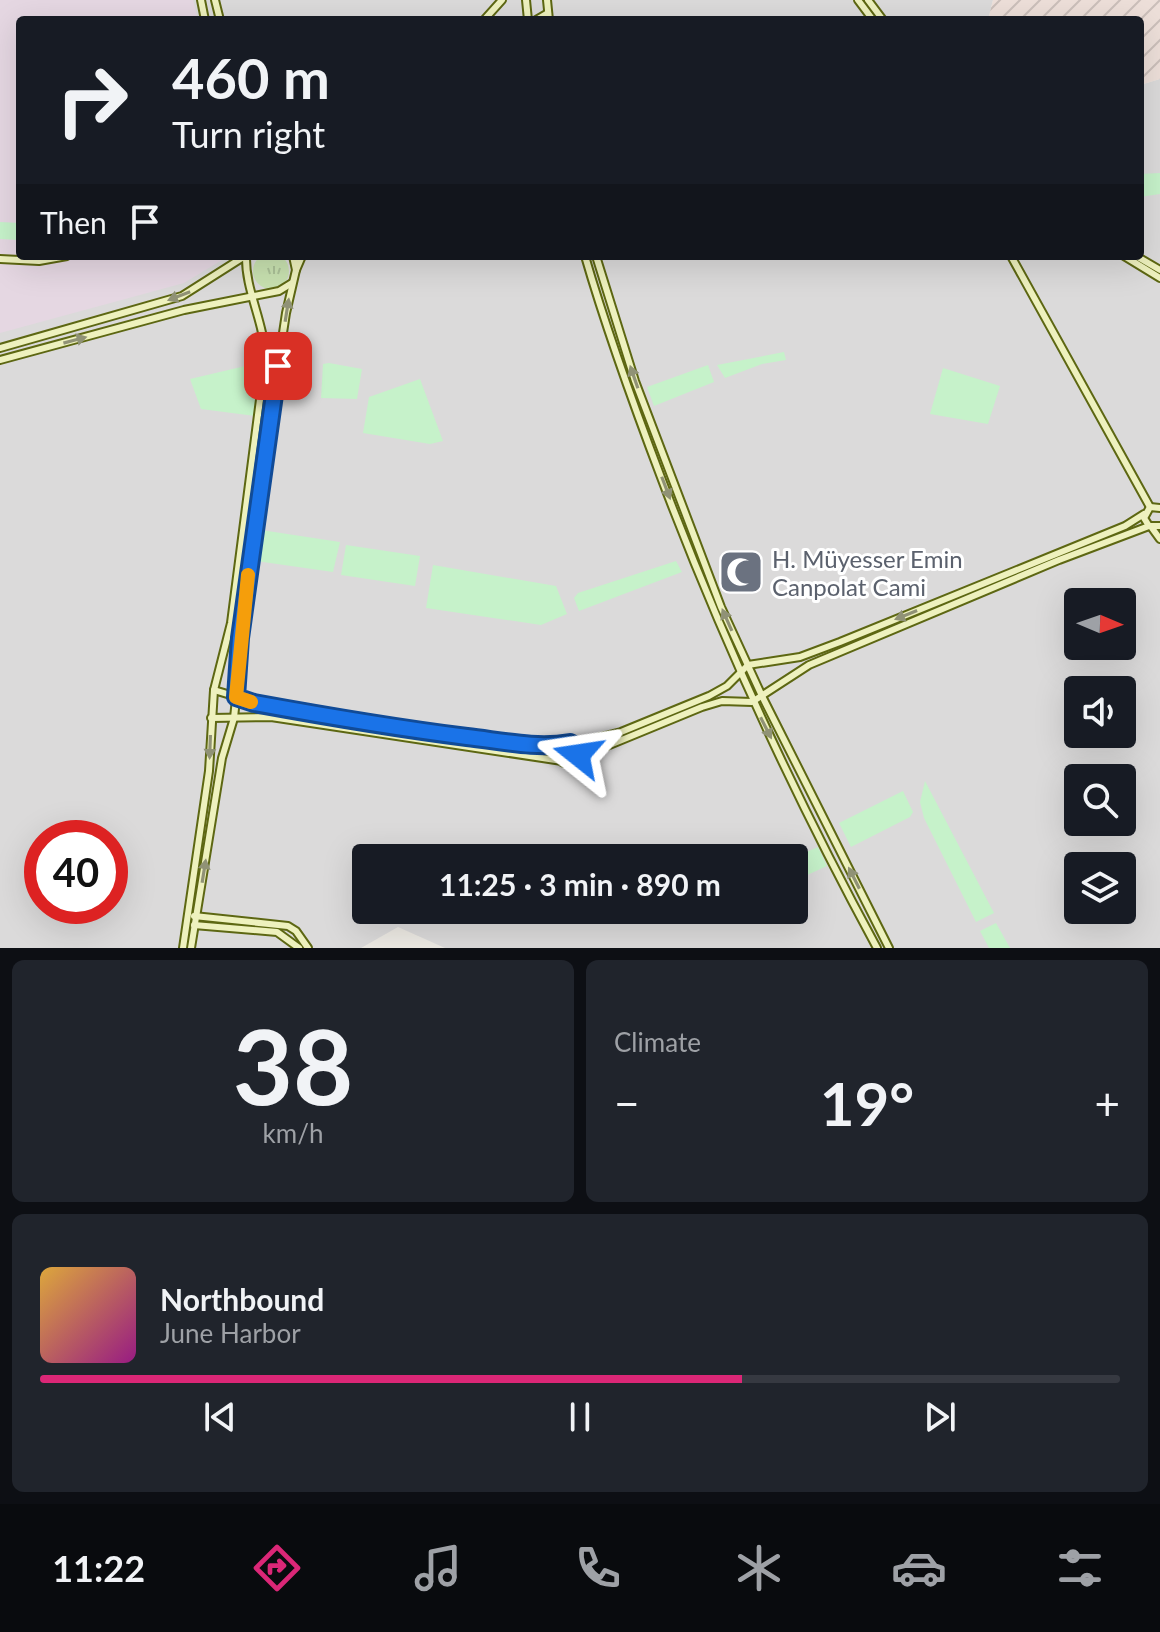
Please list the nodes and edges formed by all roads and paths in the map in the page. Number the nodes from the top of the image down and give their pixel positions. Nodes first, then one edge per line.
1 (502, 0) edge
2 (547, 0) edge
3 (488, 16) edge
4 (549, 16) edge
5 (20, 260) edge
6 (45, 260) edge
7 (239, 260) edge
8 (246, 260) edge
9 (294, 260) edge
10 (300, 260) edge
11 (586, 260) edge
12 (597, 260) edge
13 (1013, 260) edge
14 (1131, 260) edge
15 (296, 270) junction
16 (1160, 278) edge
17 (292, 283) junction
18 (253, 295) junction
19 (0, 348) edge
20 (0, 360) edge
21 (1150, 507) junction
22 (1160, 507) edge
23 (1144, 514) junction
24 (1153, 527) edge
25 (1160, 539) edge
26 (748, 665) junction
27 (739, 671) junction
28 (214, 690) junction
29 (762, 696) junction
30 (236, 697) junction
31 (752, 702) junction
32 (211, 718) junction
33 (234, 718) junction
34 (573, 744) junction
35 (560, 747) junction
36 (578, 758) junction
37 (562, 761) junction
38 (188, 915) junction
39 (196, 916) junction
40 (186, 924) junction
41 (195, 925) junction
42 (183, 948) edge
43 (191, 948) edge
44 (299, 948) edge
45 (308, 948) edge
46 (877, 948) edge
47 (889, 948) edge

1 - 3 main road
2 - 4 main road
5 - 6 main road
7 -> 19 main road
8 - 18 main road
9 - 15 main road
10 - 15 main road
11 -> 27 main road
26 -> 12 main road
13 - 21 main road
14 - 16 main road
15 - 17 main road
17 - 18 main road
30 -> 17 main road
20 -> 18 main road
18 - 28 main road
21 - 22 main road
21 - 23 main road
23 - 24 main road
23 -> 26 main road
24 - 25 main road
24 - 29 main road
26 - 27 main road
26 - 29 main road
27 - 31 main road
27 - 34 main road
28 - 30 main road
28 - 32 main road
29 - 31 main road
47 -> 29 main road
30 - 33 main road
30 - 35 main road
31 - 36 main road
31 -> 46 main road
32 - 33 main road
32 -> 38 main road
33 - 37 main road
39 -> 33 main road
34 - 35 main road
34 - 36 main road
35 - 37 main road
36 - 37 main road
38 - 39 main road
38 - 40 main road
39 - 41 main road
39 - 45 main road
40 - 41 main road
40 - 42 main road
41 - 43 main road
41 - 44 main road

